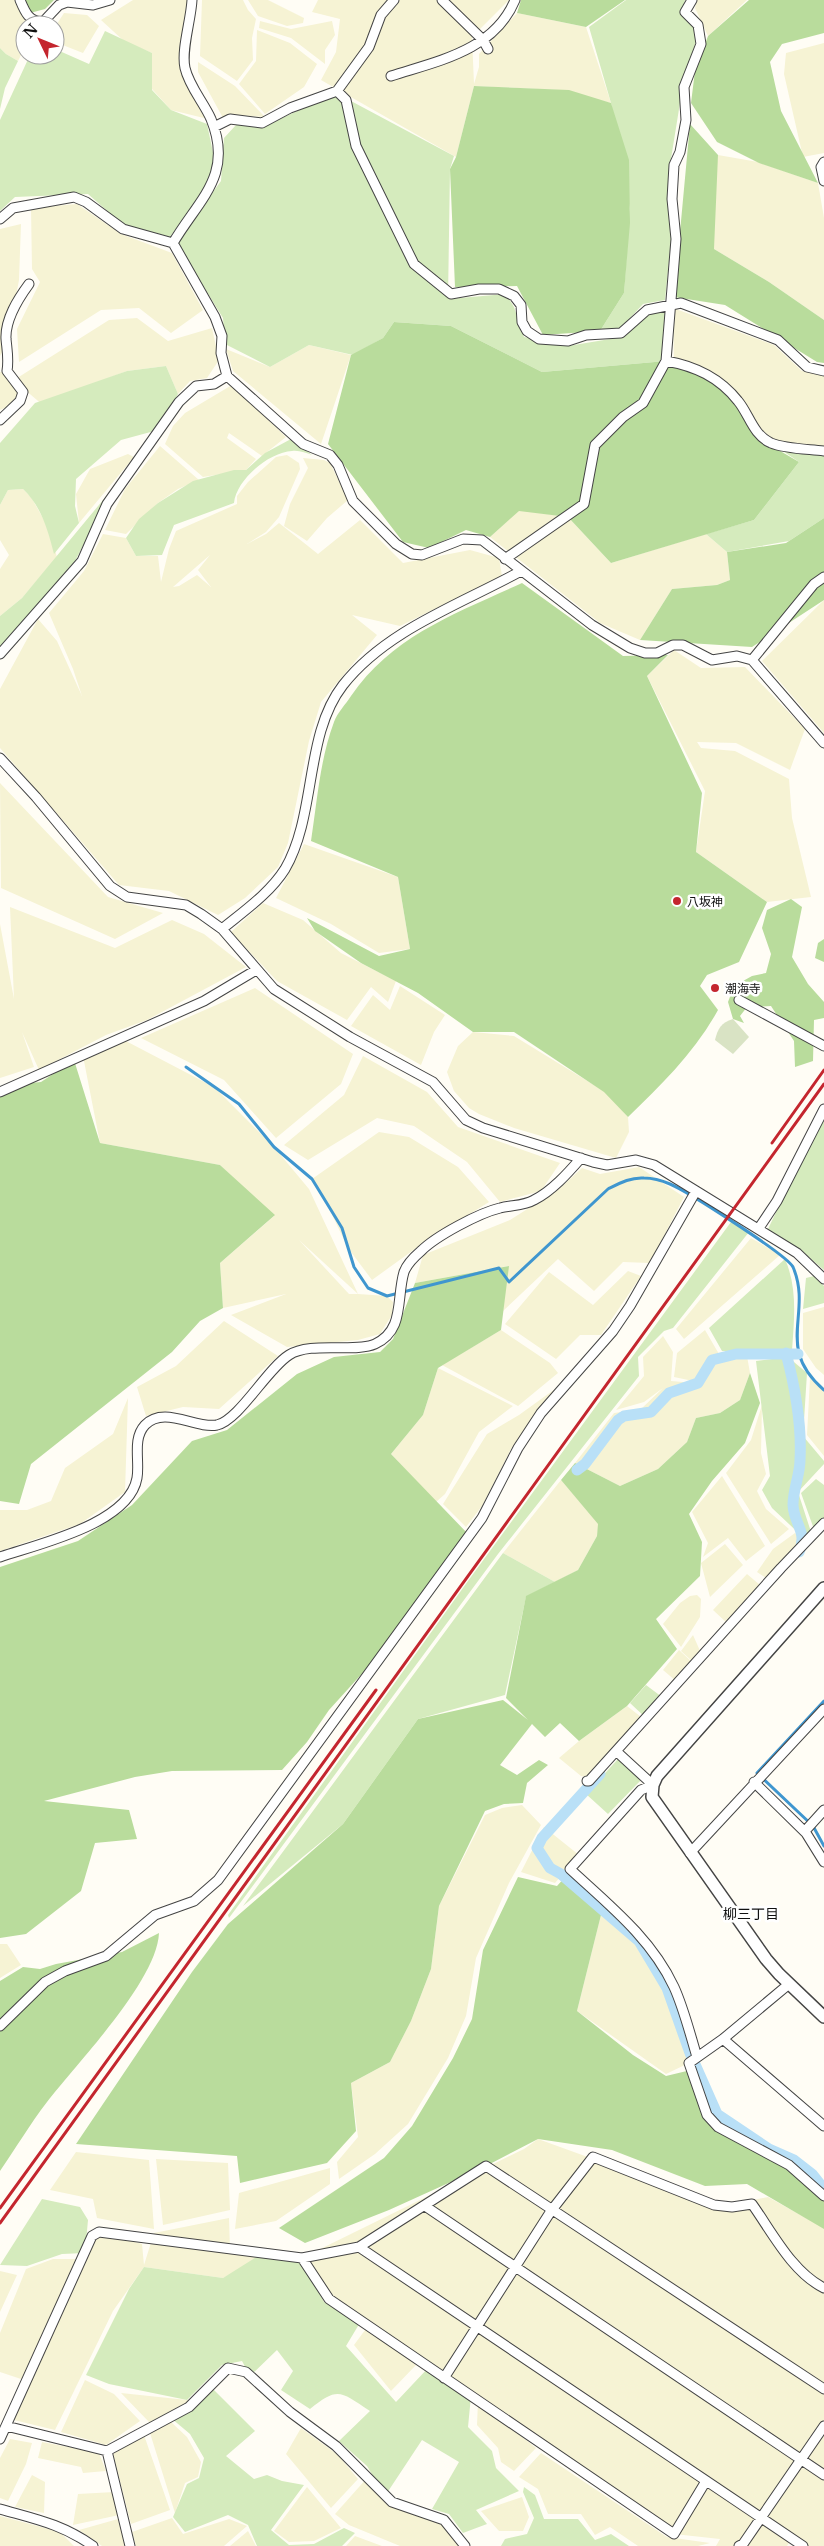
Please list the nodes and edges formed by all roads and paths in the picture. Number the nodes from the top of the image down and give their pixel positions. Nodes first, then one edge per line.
1 (20, 0) edge
2 (110, 0) edge
3 (192, 0) edge
4 (394, 0) edge
5 (442, 0) edge
6 (515, 0) edge
7 (692, 0) edge
8 (483, 40) junction
9 (488, 49) dead end
10 (391, 76) dead end
11 (337, 91) junction
12 (214, 128) junction
13 (824, 162) edge
14 (824, 181) edge
15 (0, 219) edge
16 (174, 243) junction
17 (29, 284) dead end
18 (670, 304) junction
19 (666, 361) junction
20 (824, 371) edge
21 (227, 376) junction
22 (0, 420) edge
23 (824, 452) edge
24 (505, 559) junction
25 (521, 571) junction
26 (824, 578) edge
27 (0, 654) edge
28 (752, 660) junction
29 (824, 744) edge
30 (0, 758) edge
31 (222, 930) junction
32 (256, 970) junction
33 (739, 1000) dead end
34 (822, 1045) edge
35 (0, 1092) edge
36 (824, 1109) edge
37 (581, 1158) junction
38 (696, 1191) junction
39 (759, 1228) junction
40 (824, 1279) edge
41 (824, 1523) edge
42 (0, 1557) edge
43 (824, 1588) edge
44 (824, 1709) edge
45 (616, 1751) junction
46 (586, 1781) dead end
47 (754, 1782) junction
48 (653, 1785) junction
49 (824, 1810) edge
50 (805, 1831) junction
51 (690, 1853) junction
52 (824, 1862) edge
53 (789, 1984) junction
54 (824, 2017) edge
55 (0, 2026) edge
56 (724, 2039) junction
57 (697, 2057) junction
58 (824, 2126) edge
59 (824, 2196) edge
60 (425, 2206) junction
61 (551, 2211) junction
62 (359, 2247) junction
63 (302, 2258) junction
64 (514, 2267) junction
65 (824, 2288) edge
66 (476, 2326) junction
67 (444, 2378) junction
68 (824, 2390) edge
69 (6, 2426) junction
70 (824, 2426) edge
71 (0, 2439) edge
72 (107, 2451) junction
73 (801, 2459) junction
74 (824, 2475) edge
75 (706, 2481) junction
76 (0, 2509) edge
77 (762, 2518) junction
78 (93, 2546) edge
79 (130, 2546) edge
80 (465, 2546) edge
81 (739, 2546) edge
82 (803, 2546) edge

1 - 2 street
3 - 12 street
4 - 11 street
5 - 8 street
6 - 8 street
7 - 18 street
8 - 9 street
8 - 10 street
11 - 12 street
11 - 18 street
12 - 16 street
13 - 14 street
15 - 16 street
16 - 21 street
17 - 22 street
18 - 19 street
18 - 20 street
19 - 23 street
19 - 24 street
21 - 24 street
21 - 27 street
24 - 25 street
25 - 28 street
25 - 31 street
26 - 28 street
28 - 29 street
30 - 31 street
31 - 32 street
32 - 35 street
32 - 37 street
33 - 34 street
36 - 39 street
37 - 38 street
37 - 42 street
38 - 39 street
38 - 55 street
39 - 40 street
41 - 45 street
43 - 48 street
44 - 47 street
45 - 46 street
45 - 48 street
47 - 50 street
47 - 51 street
48 - 51 street
48 - 57 street
49 - 50 street
50 - 52 street
51 - 53 street
53 - 54 street
53 - 56 street
56 - 57 street
56 - 58 street
57 - 59 street
60 - 61 street
60 - 62 street
60 - 64 street
61 - 64 street
61 - 65 street
61 - 68 street
62 - 63 street
62 - 66 street
63 - 67 street
63 - 69 street
64 - 66 street
64 - 73 street
66 - 67 street
66 - 75 street
67 - 75 street
69 - 71 street
69 - 72 street
70 - 73 street
72 - 79 street
72 - 80 street
73 - 74 street
73 - 77 street
75 - 77 street
76 - 78 street
77 - 81 street
77 - 82 street

